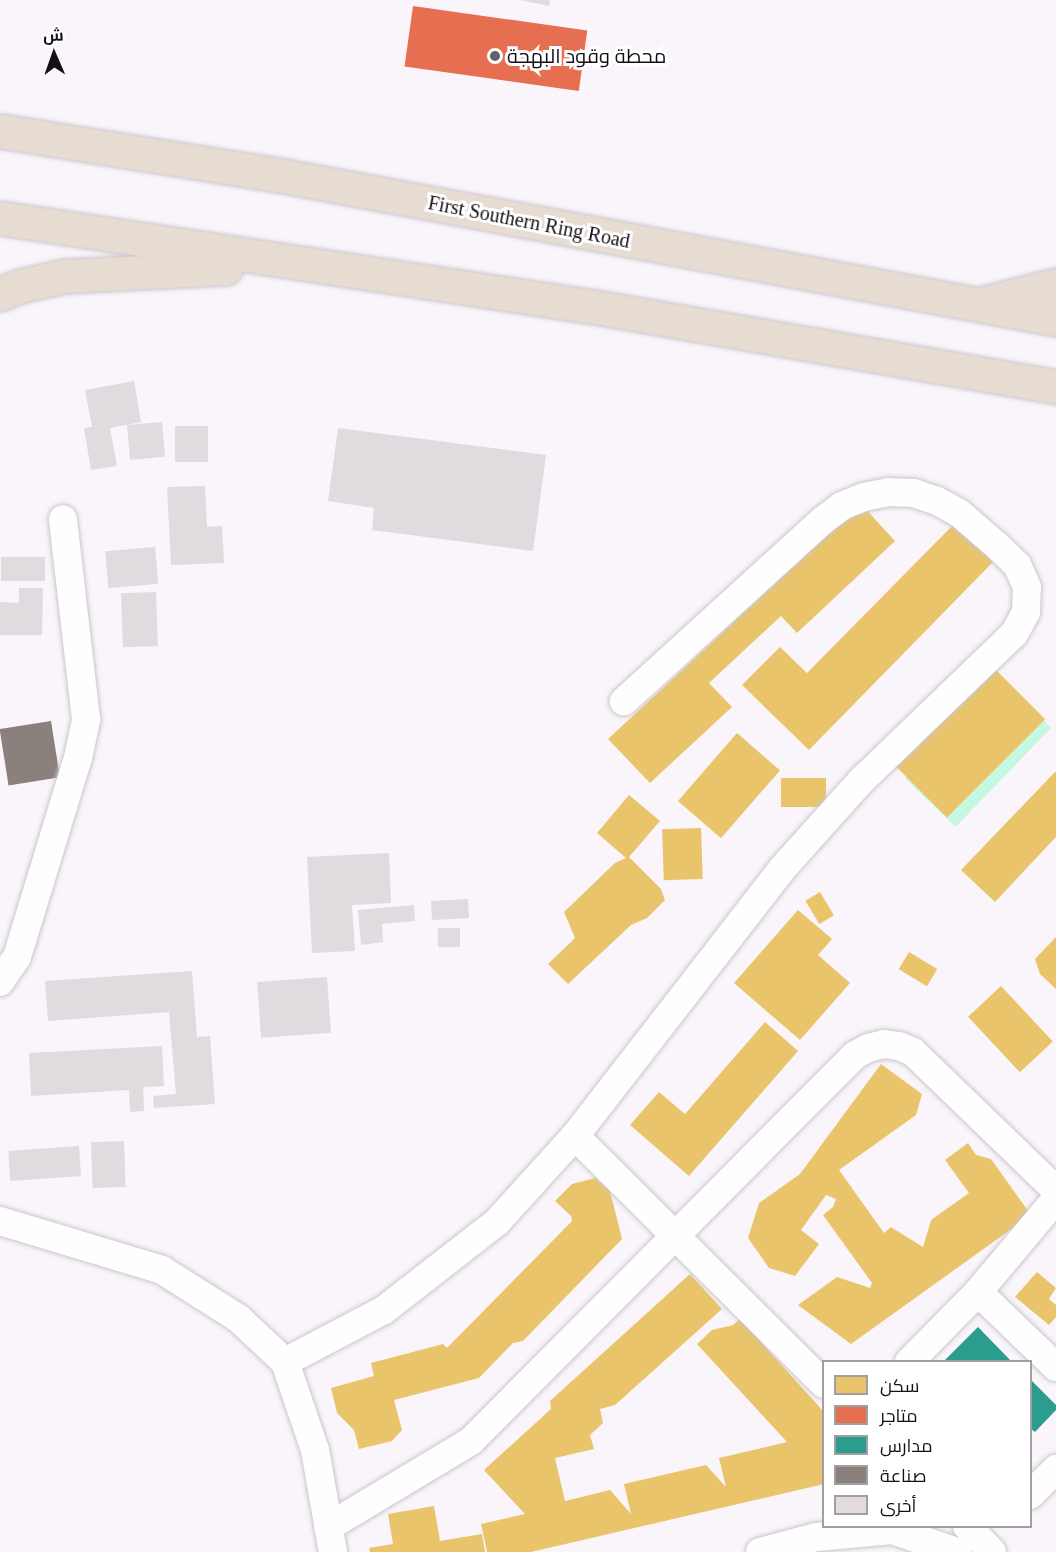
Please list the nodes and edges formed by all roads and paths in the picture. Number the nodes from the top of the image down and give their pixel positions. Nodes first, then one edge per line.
1 (0, 131) edge
2 (0, 218) edge
3 (301, 265) junction
4 (1056, 285) edge
5 (0, 294) edge
6 (976, 306) junction
7 (1056, 319) edge
8 (1056, 387) edge
9 (63, 519) dead end
10 (624, 701) dead end
11 (0, 982) edge
12 (575, 1136) junction
13 (1056, 1190) edge
14 (1056, 1199) edge
15 (0, 1221) edge
16 (677, 1237) junction
17 (978, 1292) junction
18 (911, 1360) edge
19 (285, 1362) junction
20 (1056, 1367) edge
21 (822, 1382) edge
22 (1056, 1469) edge
23 (1032, 1494) edge
24 (331, 1540) edge
25 (760, 1552) edge
26 (957, 1552) edge

1 - 6 highway, First Southern Ring Road
2 - 3 highway
3 - 5 highway
3 - 8 highway
4 - 6 highway
6 - 7 highway, First Southern Ring Road
9 - 11 street
10 - 12 street
12 - 16 street
12 - 19 street
13 - 16 street
14 - 17 street
15 - 19 street
16 - 21 street
16 - 24 street
17 - 18 street
17 - 20 street
19 - 24 street
22 - 23 street
25 - 26 street

